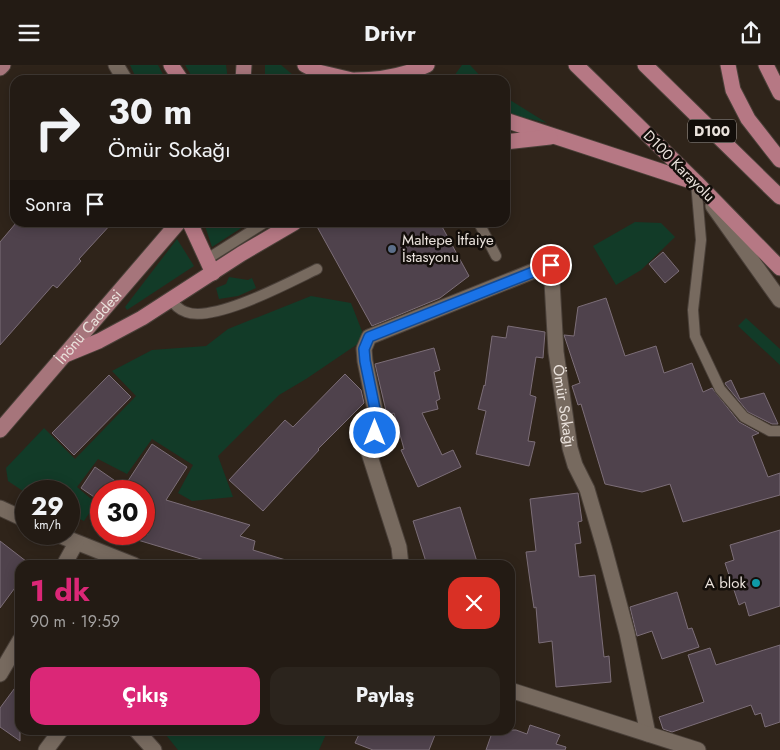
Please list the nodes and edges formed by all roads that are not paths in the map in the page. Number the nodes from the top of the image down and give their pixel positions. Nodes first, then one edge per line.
1 (3, 65) edge
2 (305, 65) edge
3 (427, 65) edge
4 (576, 65) edge
5 (645, 65) edge
6 (728, 65) edge
7 (737, 65) edge
8 (766, 65) edge
9 (0, 68) edge
10 (332, 75) edge
11 (403, 75) edge
12 (780, 93) edge
13 (510, 122) edge
14 (554, 137) junction
15 (510, 141) edge
16 (777, 157) edge
17 (696, 182) junction
18 (780, 197) edge
19 (175, 227) edge
20 (192, 227) edge
21 (258, 227) edge
22 (287, 227) edge
23 (481, 227) edge
24 (496, 256) dead end
25 (207, 259) junction
26 (780, 268) edge
27 (317, 269) dead end
28 (213, 273) junction
29 (780, 299) edge
30 (171, 300) junction
31 (65, 355) junction
32 (0, 430) edge
33 (780, 431) edge
34 (0, 508) edge
35 (15, 515) edge
36 (75, 545) edge
37 (80, 545) edge
38 (67, 560) edge
39 (121, 560) edge
40 (400, 560) edge
41 (15, 648) edge
42 (0, 674) edge
43 (515, 692) edge
44 (648, 734) junction
45 (57, 735) edge
46 (140, 735) edge
47 (46, 750) edge
48 (154, 750) edge
49 (698, 750) edge

1 - 9 main road
2 - 10 highway
3 - 11 highway
4 - 17 highway, D100 Karayolu
5 - 18 highway, D100
6 - 16 highway
7 - 16 highway
8 - 12 highway
13 - 14 highway
14 - 15 highway
14 - 17 highway
17 - 26 highway, D100 Karayolu
17 - 29 street
17 - 33 lane
19 - 31 main road, İnönü Caddesi
20 - 25 highway
21 - 25 lane
22 - 28 highway
23 - 24 lane
25 - 28 highway
27 - 30 lane
28 - 30 highway
30 - 31 highway
31 - 32 main road, İnönü Caddesi
34 - 35 street
36 - 38 street
37 - 39 street
40 - 44 street, Ömür Sokağı
41 - 42 street
43 - 44 street
44 - 49 street
45 - 47 street
46 - 48 street

